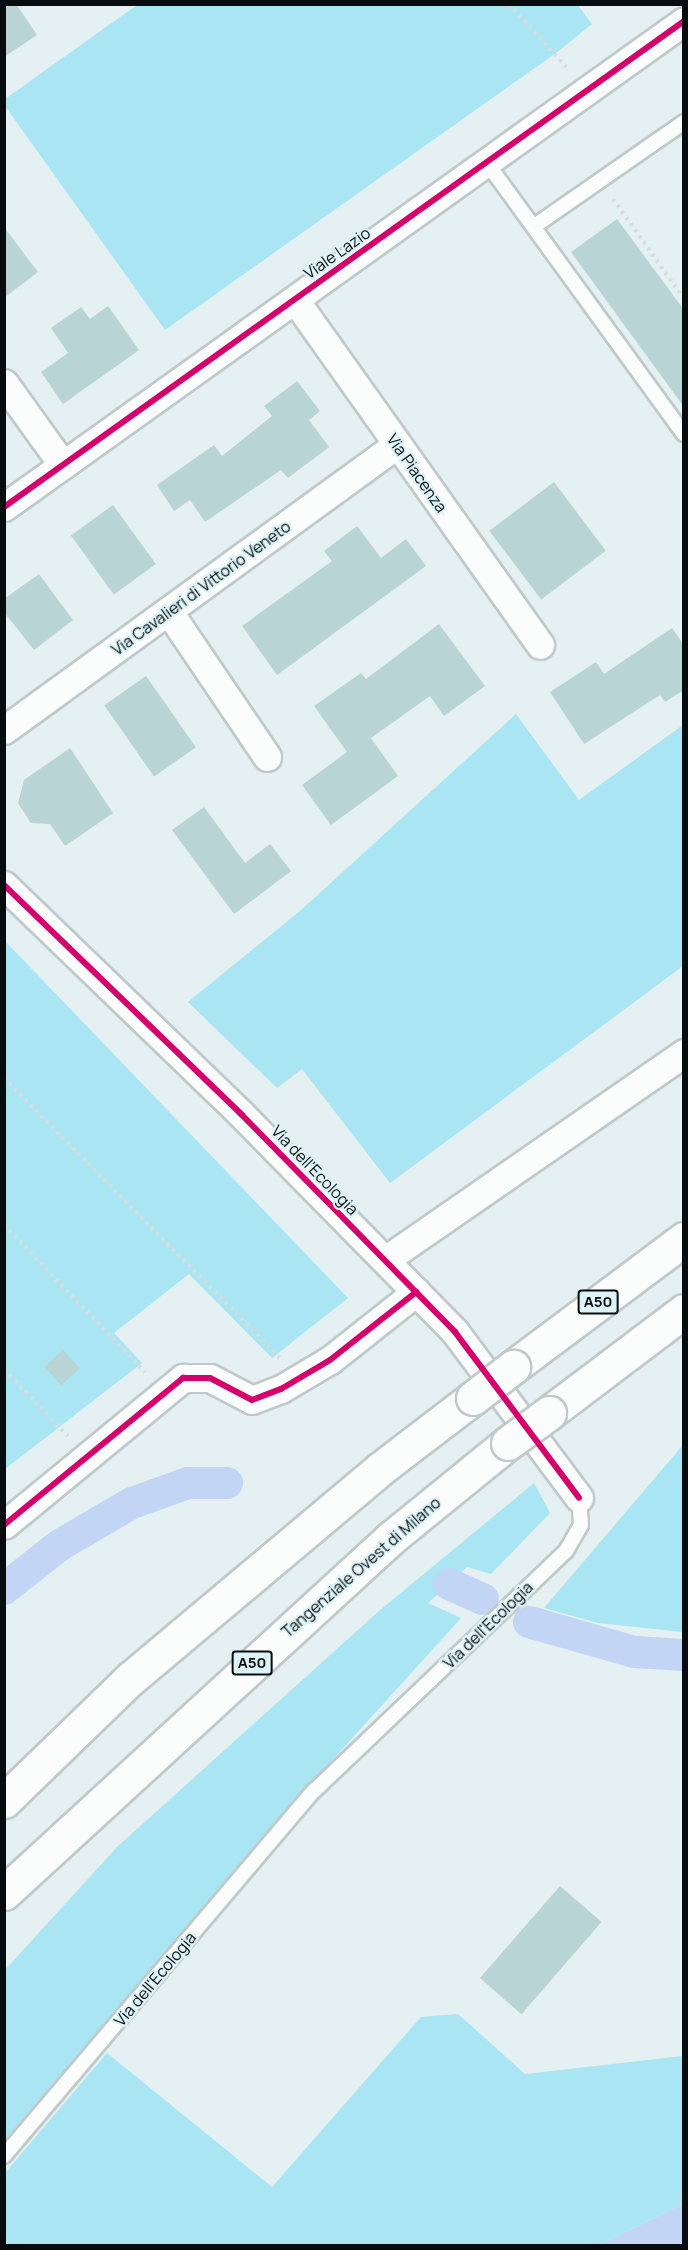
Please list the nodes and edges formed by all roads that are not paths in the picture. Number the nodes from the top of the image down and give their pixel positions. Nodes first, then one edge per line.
1 (684, 21) edge
2 (684, 122) edge
3 (487, 163) junction
4 (536, 225) junction
5 (294, 300) junction
6 (4, 383) edge
7 (684, 434) edge
8 (396, 445) junction
9 (63, 465) junction
10 (4, 507) edge
11 (169, 612) junction
12 (540, 645) dead end
13 (4, 730) edge
14 (267, 757) dead end
15 (4, 885) edge
16 (684, 1053) edge
17 (684, 1239) edge
18 (385, 1260) junction
19 (416, 1292) junction
20 (684, 1311) edge
21 (579, 1498) joint
22 (4, 1525) edge
23 (4, 1801) edge
24 (4, 1893) edge
25 (4, 2156) edge

1 - 3 street, Viale Lazio
2 - 4 lane
3 - 4 lane
3 - 5 street, Viale Lazio
4 - 7 lane
5 - 8 street, Via Piacenza
5 - 9 street, Viale Lazio
6 - 9 street
8 - 11 street, Via Cavalieri di Vittorio Veneto
8 - 12 street, Via Piacenza
9 - 10 street, Viale Lazio
11 - 13 street, Via Cavalieri di Vittorio Veneto
11 - 14 street
15 - 18 street, Via dell'Ecologia
16 - 18 street
17 - 23 highway, A50, bridge
18 - 19 street, Via dell'Ecologia
19 - 21 street, Via dell'Ecologia
19 - 22 street
20 - 24 highway, Tangenziale Ovest di Milano / A50, bridge
21 - 25 lane, Via dell'Ecologia

